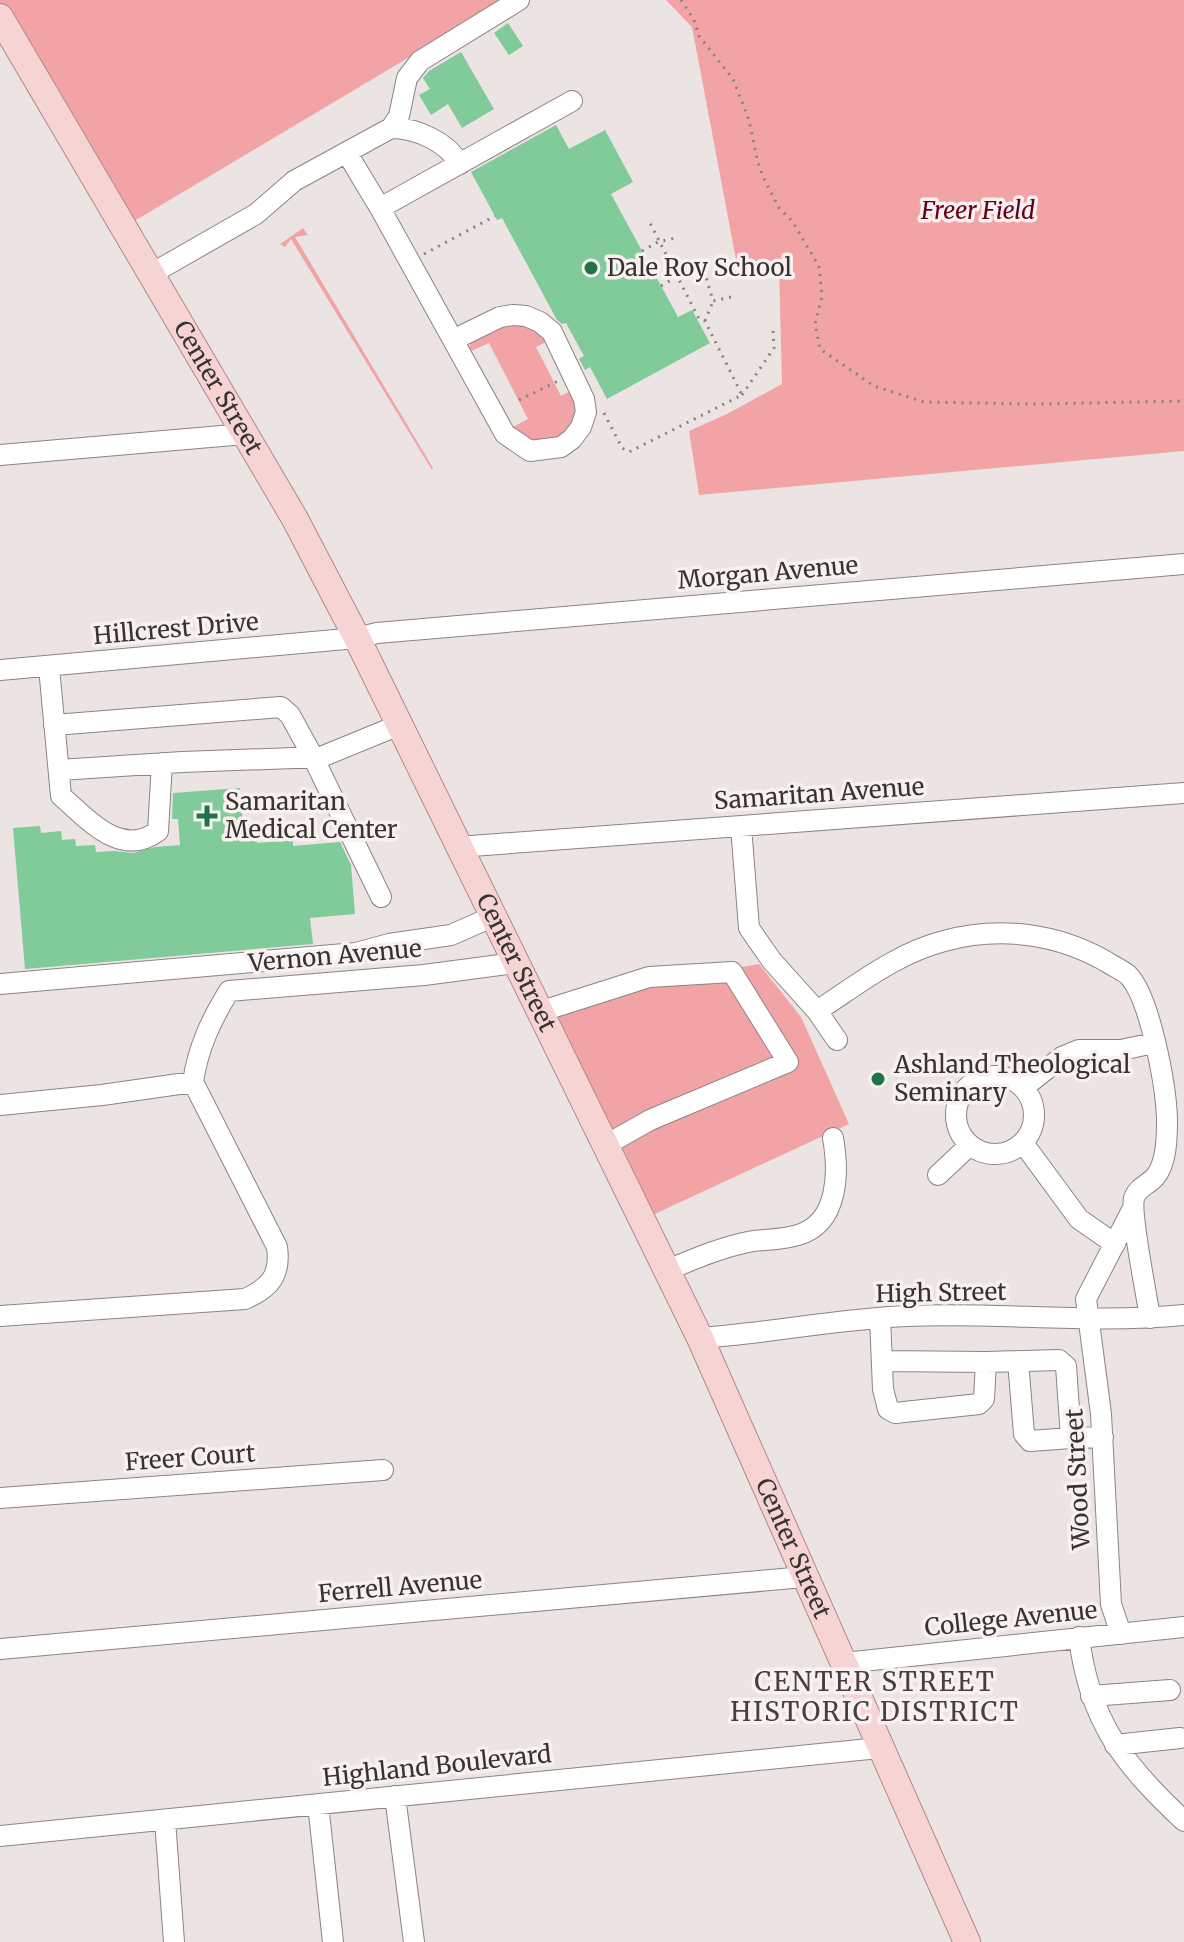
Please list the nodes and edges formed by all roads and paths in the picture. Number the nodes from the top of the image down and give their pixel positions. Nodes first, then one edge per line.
1 (519, 0) edge
2 (681, 0) edge
3 (0, 17) edge
4 (572, 101) dead end
5 (391, 128) junction
6 (347, 153) junction
7 (460, 164) junction
8 (380, 208) junction
9 (495, 216) dead end
10 (650, 223) dead end
11 (675, 238) dead end
12 (658, 242) junction
13 (642, 251) dead end
14 (410, 262) junction
15 (702, 263) dead end
16 (682, 267) dead end
17 (151, 274) junction
18 (676, 277) junction
19 (661, 286) dead end
20 (731, 297) dead end
21 (713, 301) junction
22 (705, 321) junction
23 (773, 330) dead end
24 (453, 340) junction
25 (572, 373) junction
26 (742, 395) junction
27 (519, 400) dead end
28 (1184, 401) edge
29 (602, 410) dead end
30 (245, 434) junction
31 (0, 455) edge
32 (1184, 564) edge
33 (357, 638) junction
34 (49, 667) junction
35 (0, 670) edge
36 (54, 725) junction
37 (399, 725) junction
38 (312, 755) junction
39 (162, 763) junction
40 (59, 770) junction
41 (1184, 793) edge
42 (741, 826) junction
43 (458, 847) junction
44 (381, 897) dead end
45 (492, 917) junction
46 (515, 963) junction
47 (0, 984) edge
48 (817, 1011) junction
49 (539, 1012) junction
50 (837, 1040) dead end
51 (1154, 1043) junction
52 (193, 1082) junction
53 (1024, 1087) junction
54 (0, 1105) edge
55 (833, 1138) dead end
56 (1023, 1143) junction
57 (970, 1145) junction
58 (604, 1146) junction
59 (938, 1175) dead end
60 (1133, 1208) junction
61 (1115, 1244) junction
62 (665, 1271) junction
63 (1184, 1315) edge
64 (0, 1316) edge
65 (880, 1318) junction
66 (1150, 1318) junction
67 (1088, 1320) junction
68 (700, 1338) junction
69 (882, 1361) junction
70 (1018, 1361) junction
71 (986, 1362) junction
72 (1103, 1437) junction
73 (1071, 1438) junction
74 (383, 1470) dead end
75 (0, 1498) edge
76 (804, 1577) junction
77 (1184, 1627) edge
78 (1121, 1634) junction
79 (1079, 1637) junction
80 (0, 1649) edge
81 (844, 1663) junction
82 (1170, 1690) dead end
83 (1091, 1696) junction
84 (1180, 1738) dead end
85 (1115, 1745) junction
86 (879, 1748) junction
87 (395, 1796) junction
88 (318, 1804) junction
89 (165, 1820) junction
90 (1184, 1821) edge
91 (0, 1836) edge
92 (174, 1942) edge
93 (333, 1942) edge
94 (414, 1942) edge
95 (967, 1942) edge

1 - 5 street
2 - 28 path
3 - 17 main road, Center Street
4 - 7 street
5 - 6 street
5 - 7 street
6 - 8 street
6 - 17 street
7 - 8 street
8 - 14 street
9 - 14 path
10 - 12 path
11 - 12 path
12 - 13 path
12 - 18 path
14 - 24 street
15 - 21 path
16 - 18 path
17 - 30 main road, Center Street
18 - 19 path
18 - 22 path
20 - 21 path
21 - 22 path
22 - 26 path
23 - 26 path
24 - 25 street
24 - 25 street
25 - 27 path
26 - 29 path
30 - 31 street
30 - 33 main road, Center Street
32 - 33 street, Morgan Avenue
33 - 34 street, Hillcrest Drive
33 - 37 main road, Center Street
34 - 35 street, Hillcrest Drive
34 - 36 street
36 - 38 street
36 - 40 street
37 - 38 street
37 - 43 main road, Center Street
38 - 39 street
38 - 44 street
39 - 40 street
39 - 40 street
41 - 42 street, Samaritan Avenue
42 - 43 street, Samaritan Avenue
42 - 48 street
43 - 45 main road, Center Street
45 - 46 main road, Center Street
45 - 47 street
46 - 49 main road, Center Street
46 - 52 street, Vernon Avenue
48 - 50 street
48 - 51 street, Wood Street
49 - 58 main road, Center Street
49 - 58 street
51 - 53 street
51 - 60 street, Wood Street
52 - 54 street
52 - 64 street
53 - 56 street
53 - 57 street
55 - 62 street
56 - 57 street
56 - 61 street
57 - 59 street
58 - 62 main road, Center Street
60 - 61 street, Wood Street
60 - 66 street
61 - 67 street, Wood Street
62 - 68 main road, Center Street
63 - 66 street, High Street
65 - 67 street, High Street
65 - 68 street, High Street
65 - 69 street
66 - 67 street, High Street
67 - 72 street, Wood Street
68 - 76 main road, Center Street
69 - 71 street
69 - 71 street
70 - 71 street
70 - 73 street
70 - 73 street
72 - 73 street
72 - 78 street, Wood Street
74 - 75 street, Freer Court
76 - 80 street, Ferrell Avenue
76 - 81 main road, Center Street
77 - 78 street, College Avenue
78 - 79 street, College Avenue
79 - 81 street, College Avenue
79 - 83 street
81 - 86 main road, Center Street
82 - 83 street
83 - 85 street
84 - 85 street
85 - 90 street
86 - 87 street, Highland Boulevard
86 - 95 main road, Center Street
87 - 88 street, Highland Boulevard
87 - 94 street
88 - 89 street, Highland Boulevard
88 - 93 street
89 - 91 street, Highland Boulevard
89 - 92 street

